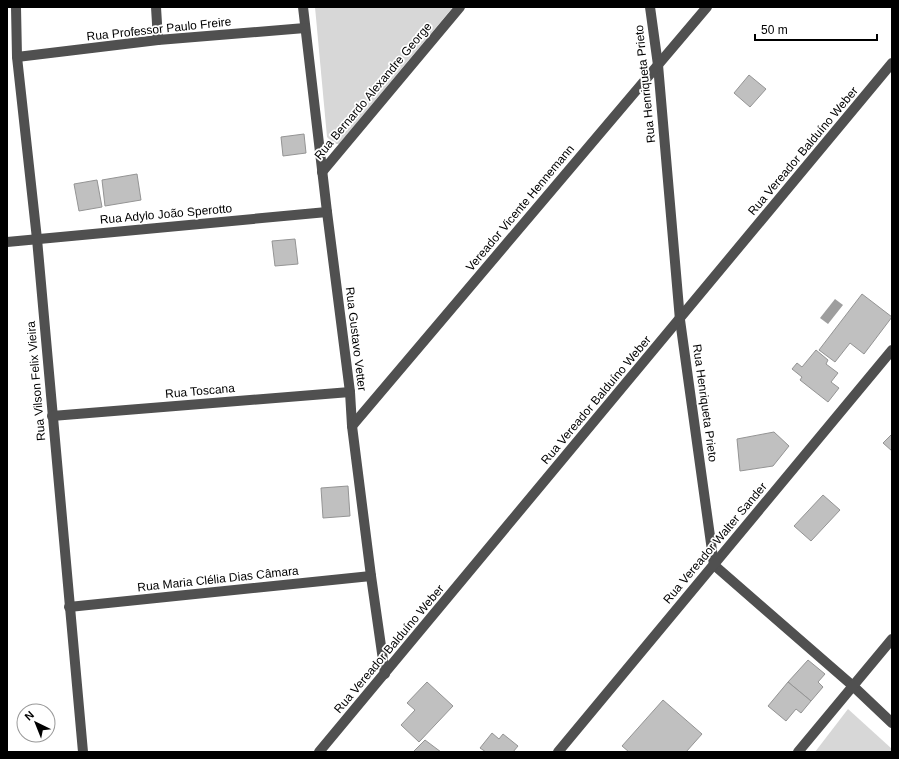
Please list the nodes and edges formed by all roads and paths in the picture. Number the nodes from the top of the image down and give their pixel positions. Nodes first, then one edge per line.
1 (16, 7) edge
2 (156, 7) edge
3 (303, 7) edge
4 (460, 7) edge
5 (650, 7) edge
6 (707, 7) edge
7 (305, 28) junction
8 (158, 40) junction
9 (17, 57) junction
10 (892, 63) edge
11 (658, 65) junction
12 (322, 172) junction
13 (327, 212) junction
14 (37, 239) junction
15 (7, 242) edge
16 (680, 320) junction
17 (892, 350) edge
18 (350, 392) junction
19 (52, 416) junction
20 (352, 426) junction
21 (714, 565) junction
22 (371, 576) junction
23 (69, 607) junction
24 (892, 640) edge
25 (385, 674) junction
26 (853, 686) junction
27 (892, 723) edge
28 (83, 752) edge
29 (319, 752) edge
30 (558, 752) edge
31 (798, 752) edge

1 - 9 street, Rua Vilson Felix Vieira
2 - 8 street
3 - 7 street, Rua Gustavo Vetter
4 - 12 street, Rua Bernardo Alexandre George
5 - 11 street, Rua Henriqueta Prieto
6 - 11 street, Vereador Vicente Hennemann
7 - 8 street, Rua Professor Paulo Freire
7 - 12 street, Rua Gustavo Vetter
8 - 9 street, Rua Professor Paulo Freire
9 - 14 street, Rua Vilson Felix Vieira
10 - 16 street, Rua Vereador Balduíno Weber
11 - 16 street, Rua Henriqueta Prieto
11 - 20 street, Vereador Vicente Hennemann
12 - 13 street, Rua Gustavo Vetter
13 - 14 street, Rua Adylo João Sperotto
13 - 18 street, Rua Gustavo Vetter
14 - 15 street, Rua Adylo João Sperotto
14 - 19 street, Rua Vilson Felix Vieira
16 - 21 street, Rua Henriqueta Prieto
16 - 25 street, Rua Vereador Balduíno Weber
17 - 21 street, Rua Vereador Walter Sander
18 - 19 street, Rua Toscana
18 - 20 street, Rua Gustavo Vetter
19 - 23 street, Rua Vilson Felix Vieira
20 - 22 street, Rua Gustavo Vetter
21 - 26 street
21 - 30 street, Rua Vereador Walter Sander
22 - 23 street, Rua Maria Clélia Dias Câmara
22 - 25 street, Rua Gustavo Vetter
23 - 28 street, Rua Vilson Felix Vieira
24 - 26 street
25 - 29 street, Rua Vereador Balduíno Weber
26 - 27 street
26 - 31 street

